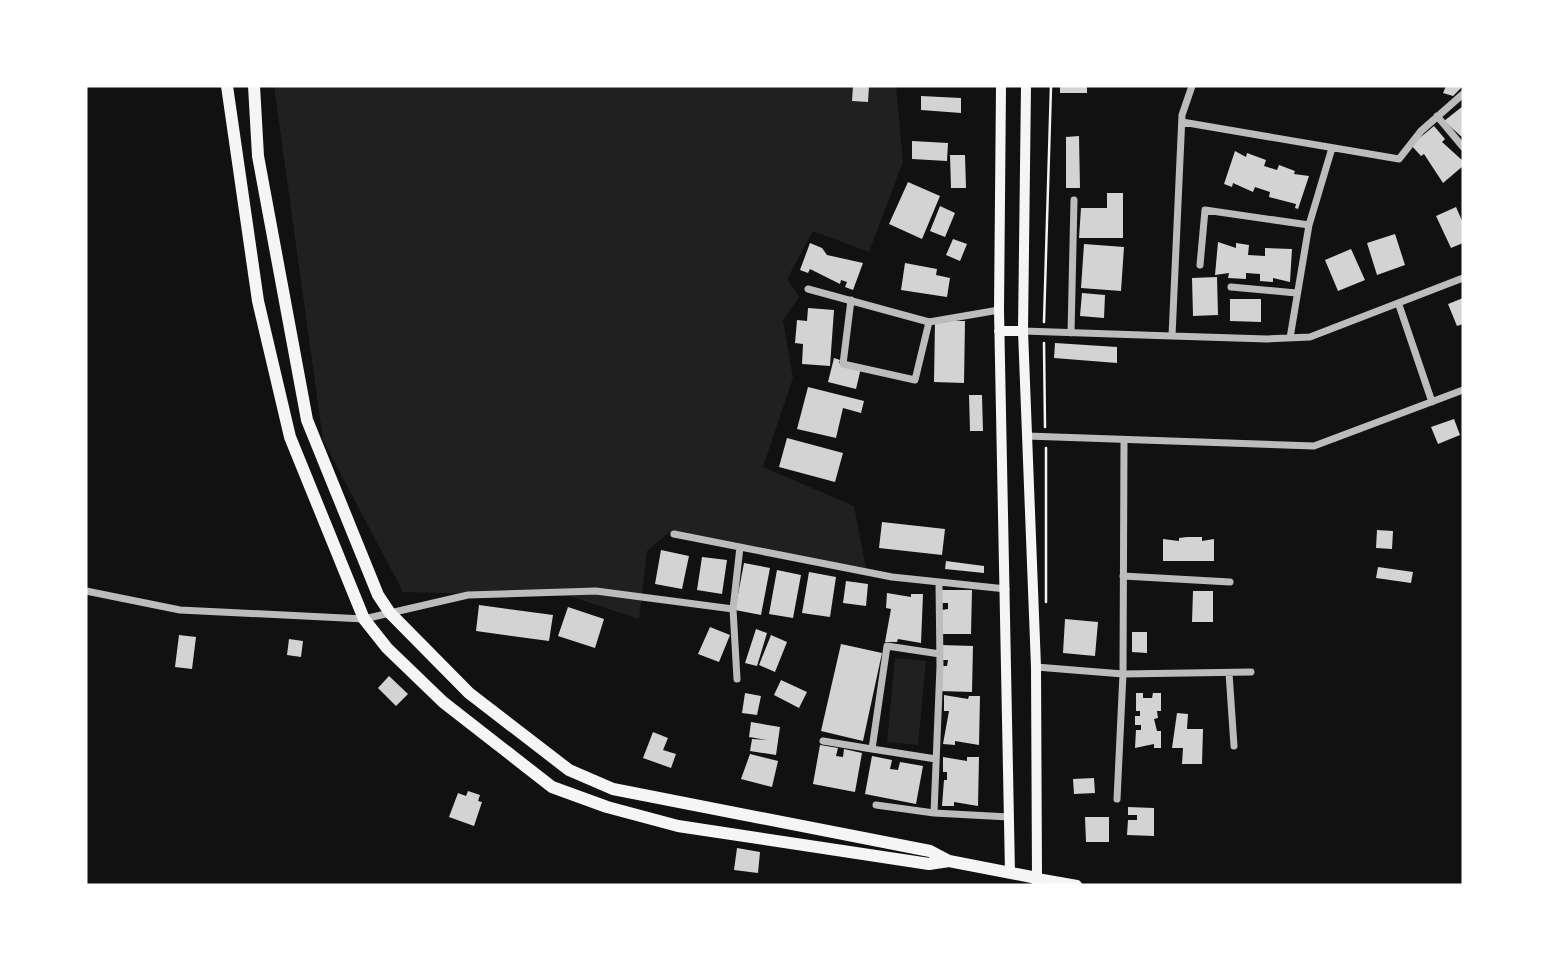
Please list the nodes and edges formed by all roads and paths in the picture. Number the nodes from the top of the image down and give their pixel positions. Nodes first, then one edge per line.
1 (227, 86) edge
2 (254, 86) edge
3 (1001, 86) edge
4 (1026, 86) edge
5 (1051, 86) edge
6 (1192, 86) edge
7 (1463, 94) edge
8 (1437, 116) junction
9 (1182, 122) junction
10 (1463, 146) edge
11 (1332, 148) junction
12 (1074, 200) dead end
13 (1309, 225) junction
14 (1200, 265) dead end
15 (1463, 278) edge
16 (1231, 287) dead end
17 (808, 289) dead end
18 (1296, 293) junction
19 (852, 300) junction
20 (1399, 305) junction
21 (999, 310) junction
22 (929, 322) junction
23 (999, 331) junction
24 (1023, 331) junction
25 (1044, 332) junction
26 (1072, 333) junction
27 (1172, 336) junction
28 (1290, 338) junction
29 (1463, 390) edge
30 (1433, 402) junction
31 (1027, 436) junction
32 (1045, 437) junction
33 (1124, 441) junction
34 (674, 534) dead end
35 (740, 547) junction
36 (1123, 576) junction
37 (939, 582) junction
38 (1230, 582) dead end
39 (1006, 589) junction
40 (86, 591) edge
41 (1046, 602) dead end
42 (733, 609) junction
43 (390, 613) junction
44 (364, 619) junction
45 (940, 654) junction
46 (1036, 667) junction
47 (1251, 672) dead end
48 (1229, 673) junction
49 (1123, 674) junction
50 (737, 679) dead end
51 (824, 741) dead end
52 (1234, 746) dead end
53 (872, 749) junction
54 (936, 759) junction
55 (1117, 799) dead end
56 (876, 805) dead end
57 (934, 813) junction
58 (1009, 817) junction
59 (949, 861) junction
60 (1010, 879) edge
61 (1037, 882) edge
62 (1077, 885) edge

1 - 44 highway
2 - 43 highway
3 - 21 main road
4 - 24 main road
5 - 25 path
6 - 9 street
7 - 8 street
8 - 10 street
8 - 11 street
9 - 11 street
9 - 27 street
11 - 13 street
12 - 26 street
13 - 14 street
13 - 18 street
15 - 20 street
16 - 18 street
17 - 19 street
18 - 28 street
19 - 22 street
19 - 22 street
20 - 28 street
20 - 30 street
21 - 22 street
21 - 23 main road
23 - 24 main road
23 - 39 main road
24 - 25 street
24 - 31 main road
25 - 26 street
25 - 32 path
26 - 27 street
27 - 28 street
29 - 30 street
30 - 33 street
31 - 32 street
31 - 46 main road
32 - 33 street
32 - 41 path
33 - 36 street
34 - 35 street
35 - 37 street
35 - 42 street
36 - 38 street
36 - 49 street
37 - 39 street
37 - 45 street
39 - 58 main road
40 - 44 street
42 - 43 street
42 - 50 street
43 - 44 street
43 - 59 highway
44 - 59 highway
45 - 53 street
45 - 54 street
46 - 49 street
46 - 61 main road
47 - 48 street
48 - 49 street
48 - 52 street
49 - 55 street
51 - 53 street
53 - 54 street
54 - 57 street
56 - 57 street
57 - 58 street
58 - 60 main road
59 - 60 highway
60 - 61 highway
61 - 62 main road

